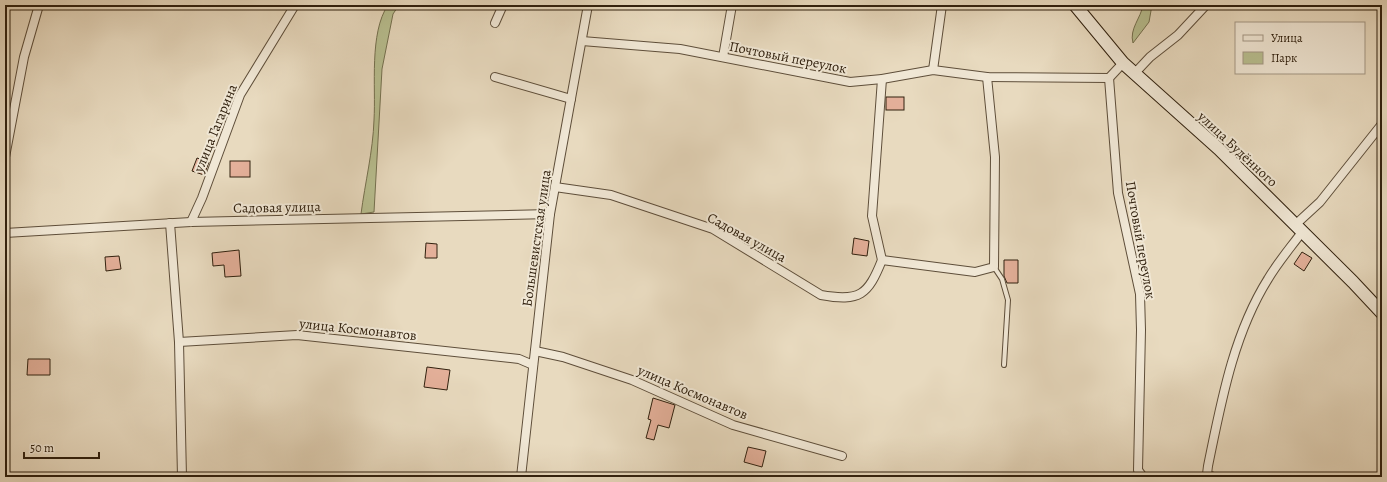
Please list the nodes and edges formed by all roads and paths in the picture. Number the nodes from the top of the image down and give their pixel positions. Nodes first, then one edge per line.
1 (39, 5) edge
2 (295, 5) edge
3 (502, 5) edge
4 (588, 5) edge
5 (732, 5) edge
6 (942, 5) edge
7 (1075, 5) edge
8 (1206, 5) edge
9 (495, 23) dead end
10 (582, 41) junction
11 (724, 57) junction
12 (1123, 63) junction
13 (933, 70) junction
14 (1134, 74) junction
15 (987, 76) junction
16 (495, 77) dead end
17 (1109, 78) junction
18 (882, 79) junction
19 (571, 99) junction
20 (1382, 124) edge
21 (5, 157) edge
22 (555, 187) junction
23 (550, 214) junction
24 (191, 222) junction
25 (170, 223) junction
26 (1298, 228) junction
27 (5, 232) edge
28 (882, 260) junction
29 (994, 266) junction
30 (1382, 313) edge
31 (179, 342) junction
32 (535, 351) junction
33 (1004, 364) dead end
34 (533, 365) junction
35 (842, 456) dead end
36 (1210, 475) edge
37 (182, 477) edge
38 (521, 477) edge
39 (1143, 477) edge

1 - 21 street
2 - 24 street, улица Гагарина
3 - 9 street
4 - 10 street, Большевистская улица
5 - 11 street
6 - 13 street
7 - 12 main road, улица Будённого
8 - 14 street
10 - 11 street, Почтовый переулок
10 - 19 street, Большевистская улица
11 - 18 street, Почтовый переулок
12 - 14 main road, улица Будённого
12 - 17 street
13 - 15 street, Почтовый переулок
13 - 18 street, Почтовый переулок
14 - 26 main road, улица Будённого
15 - 17 street, Почтовый переулок
15 - 29 street
16 - 19 street
17 - 39 street, Почтовый переулок
18 - 28 street
19 - 22 street, Большевистская улица
20 - 26 street
22 - 23 street, Большевистская улица
22 - 28 street, Садовая улица
23 - 24 street, Садовая улица
23 - 32 street, Большевистская улица
24 - 25 street, Садовая улица
25 - 27 street, Садовая улица
25 - 31 street
26 - 30 main road, улица Будённого
26 - 36 street
28 - 29 street
29 - 33 lane
31 - 34 street, улица Космонавтов
31 - 37 street
32 - 34 street, Большевистская улица
32 - 35 street, улица Космонавтов
34 - 38 street, Большевистская улица

